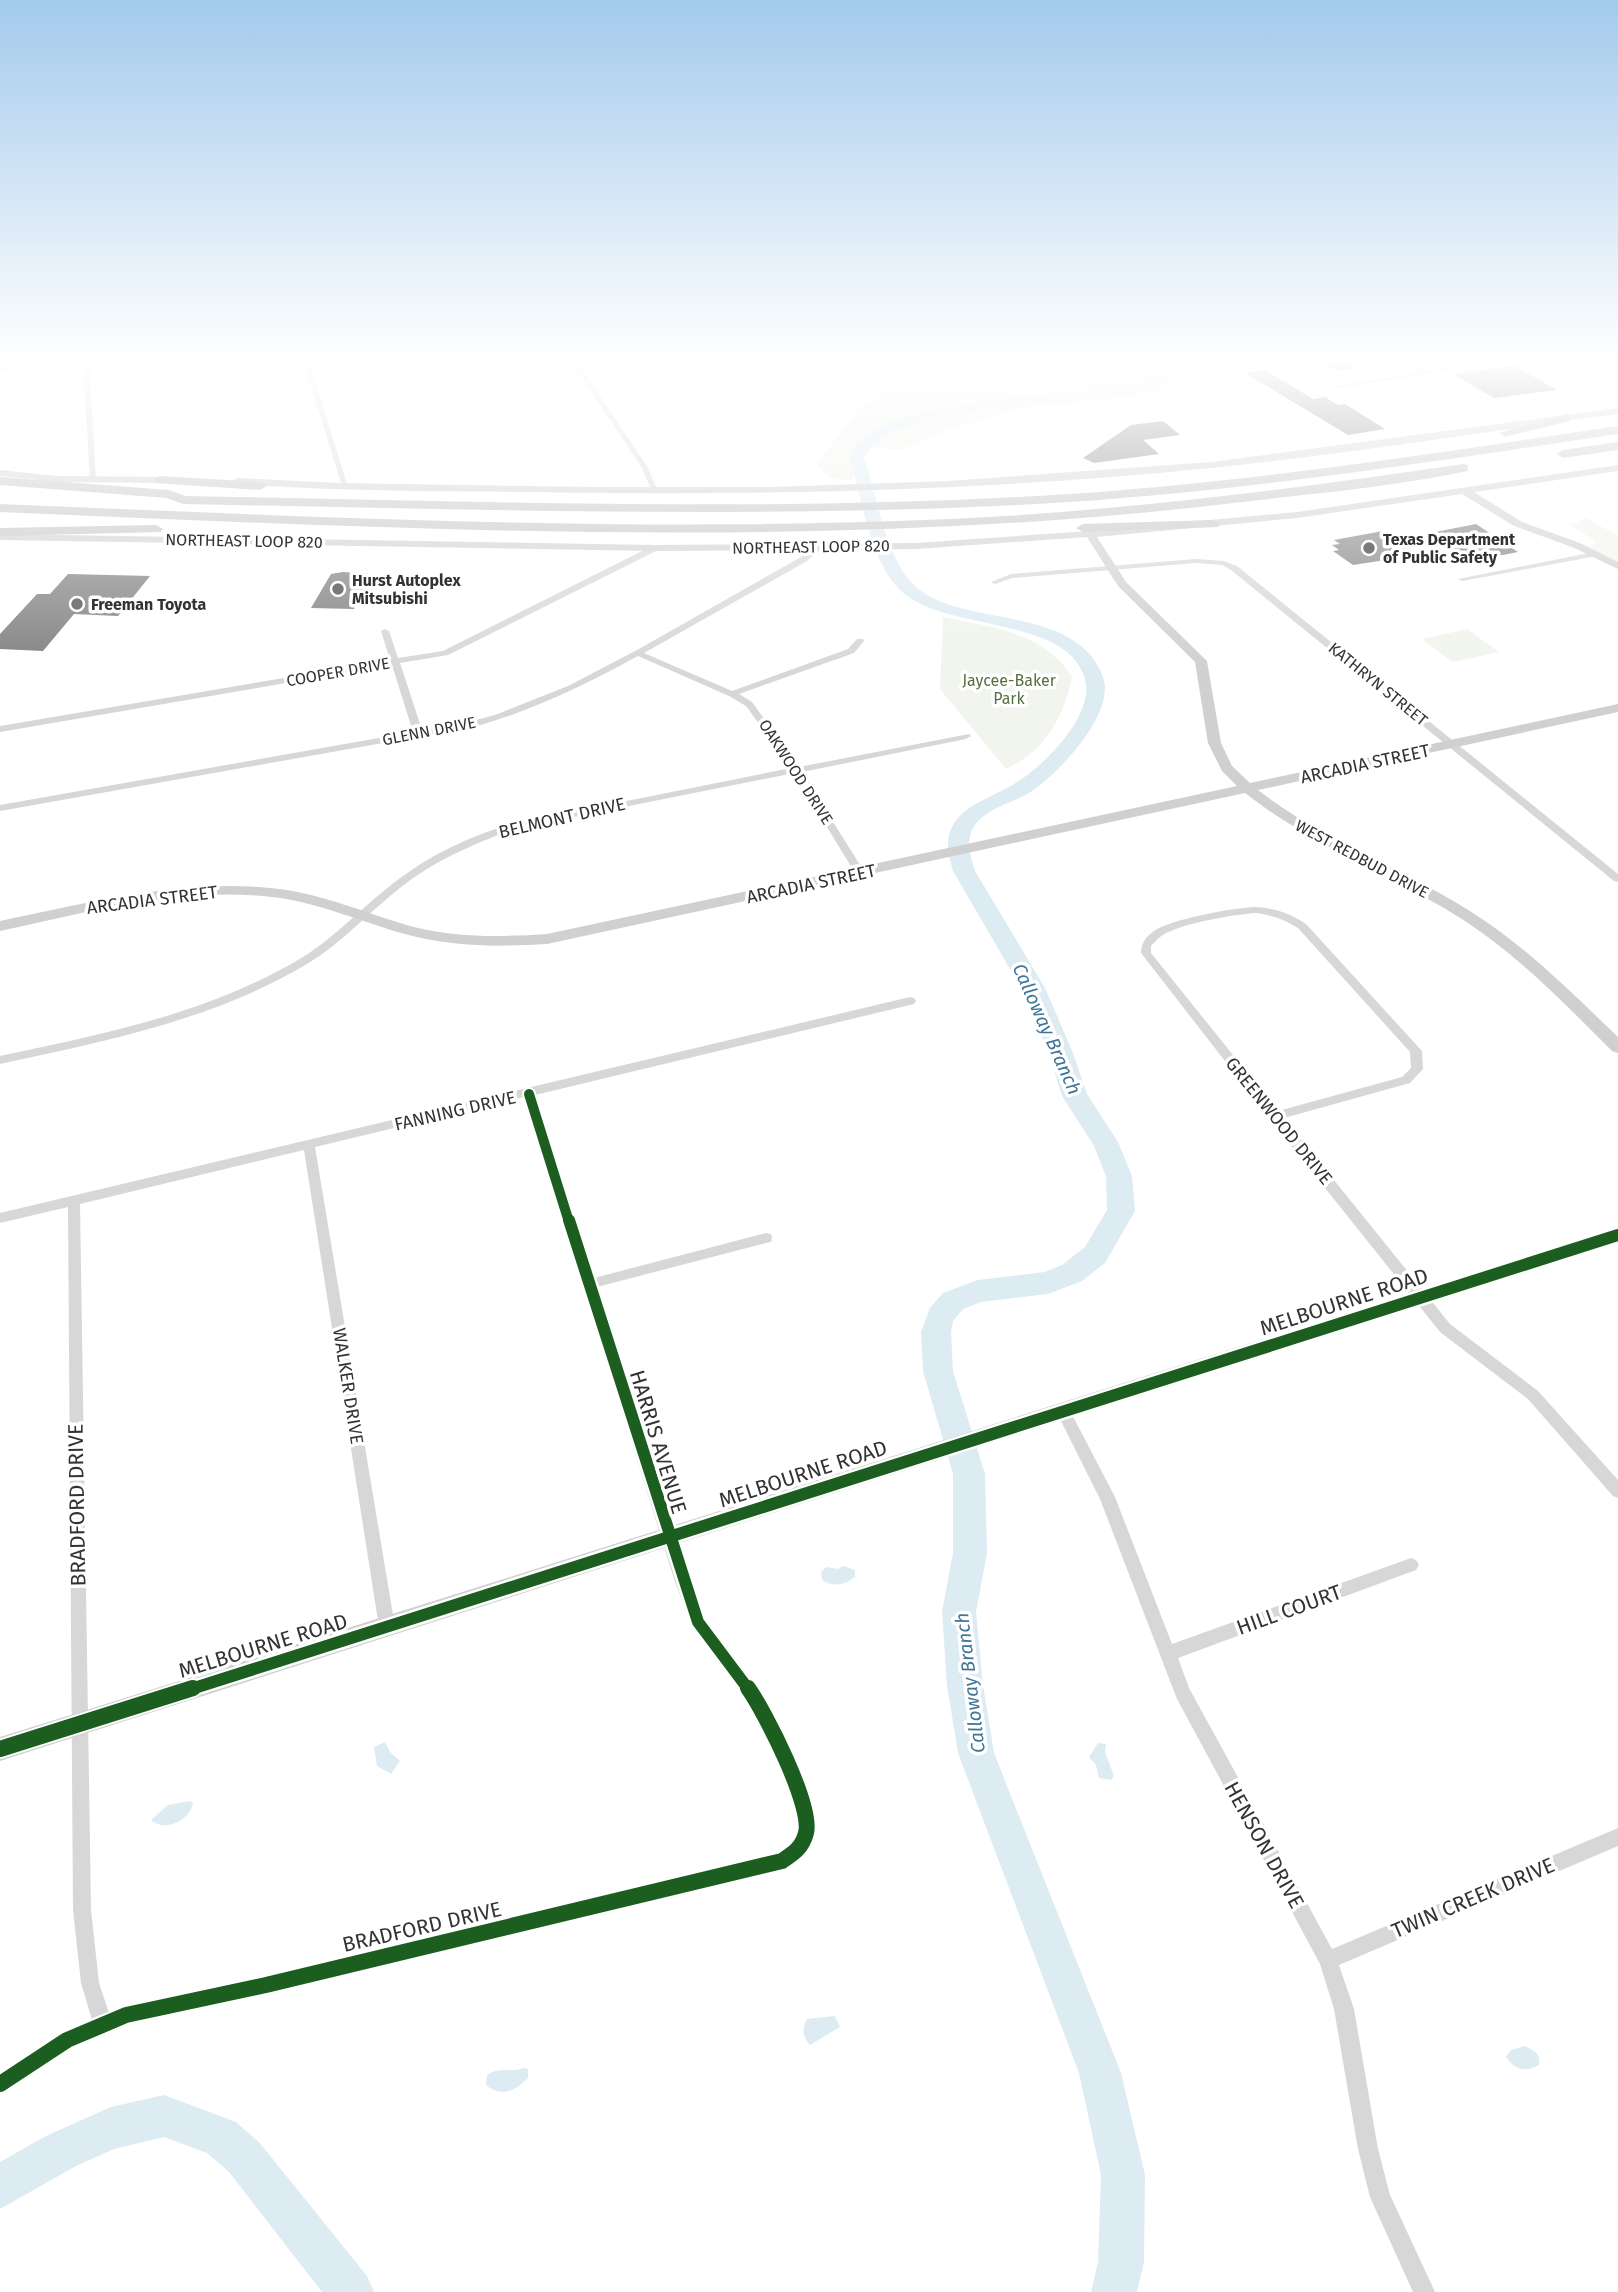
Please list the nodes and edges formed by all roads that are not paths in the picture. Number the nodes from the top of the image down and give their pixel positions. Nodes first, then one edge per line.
1 (92, 462) edge
2 (338, 462) edge
3 (641, 462) edge
4 (1233, 462) edge
5 (1336, 462) edge
6 (1392, 462) edge
7 (1488, 462) edge
8 (1477, 467) dead end
9 (1618, 468) edge
10 (1449, 471) junction
11 (0, 473) edge
12 (93, 480) junction
13 (159, 480) junction
14 (0, 481) edge
15 (1258, 481) junction
16 (346, 486) junction
17 (0, 489) edge
18 (1461, 491) junction
19 (656, 492) junction
20 (183, 500) junction
21 (629, 508) junction
22 (0, 510) edge
23 (373, 523) junction
24 (1213, 524) junction
25 (1090, 534) junction
26 (0, 535) edge
27 (912, 535) junction
28 (853, 536) junction
29 (820, 547) junction
30 (655, 548) junction
31 (1590, 552) junction
32 (1618, 566) edge
33 (1111, 568) junction
34 (1462, 579) dead end
35 (995, 582) dead end
36 (385, 631) dead end
37 (860, 641) dead end
38 (638, 653) junction
39 (397, 662) junction
40 (732, 694) junction
41 (1618, 708) edge
42 (0, 729) edge
43 (418, 733) junction
44 (966, 736) dead end
45 (1453, 745) junction
46 (796, 769) junction
47 (1249, 789) junction
48 (0, 808) edge
49 (860, 873) junction
50 (1618, 879) edge
51 (361, 914) junction
52 (0, 926) edge
53 (1149, 940) joint
54 (910, 1001) dead end
55 (1618, 1047) edge
56 (0, 1060) edge
57 (529, 1094) junction
58 (1274, 1116) junction
59 (309, 1145) junction
60 (74, 1201) junction
61 (0, 1218) edge
62 (1618, 1235) edge
63 (766, 1238) dead end
64 (589, 1284) junction
65 (1422, 1298) junction
66 (1063, 1411) junction
67 (1618, 1491) edge
68 (668, 1539) junction
69 (1411, 1565) dead end
70 (387, 1627) junction
71 (1167, 1654) junction
72 (79, 1724) junction
73 (0, 1749) edge
74 (1618, 1837) edge
75 (750, 1868) joint
76 (1328, 1960) junction
77 (103, 2023) junction
78 (0, 2084) edge
79 (1424, 2292) edge

1 - 12 street
2 - 16 street
3 - 19 street
4 - 19 main road
5 - 15 highway
6 - 15 highway
7 - 10 highway
8 - 10 highway
9 - 18 main road
10 - 27 highway
11 - 12 main road
12 - 13 main road
13 - 16 main road
13 - 21 highway
14 - 20 highway
15 - 21 highway
16 - 19 main road
17 - 20 highway
18 - 24 main road
18 - 31 main road
20 - 21 highway
22 - 23 highway
23 - 26 highway
23 - 28 highway
24 - 25 main road
24 - 27 highway
25 - 27 main road
25 - 33 main road, WEST REDBUD DRIVE
26 - 30 main road, NORTHEAST LOOP 820
27 - 28 highway
28 - 29 main road, NORTHEAST LOOP 820
29 - 30 main road, NORTHEAST LOOP 820
29 - 38 street, GLENN DRIVE
30 - 39 street, COOPER DRIVE
31 - 32 main road
31 - 34 street
33 - 35 street
33 - 45 street, KATHRYN STREET
33 - 47 main road, WEST REDBUD DRIVE
36 - 39 street
37 - 40 street
38 - 40 street, OAKWOOD DRIVE
38 - 43 street, GLENN DRIVE
39 - 42 street, COOPER DRIVE
39 - 43 street
40 - 46 street, OAKWOOD DRIVE
41 - 45 main road, ARCADIA STREET
43 - 48 street, GLENN DRIVE
44 - 46 street, BELMONT DRIVE
45 - 47 main road, ARCADIA STREET
45 - 50 street, KATHRYN STREET
46 - 49 street, OAKWOOD DRIVE
46 - 51 street, BELMONT DRIVE
47 - 49 main road, ARCADIA STREET
47 - 55 main road, WEST REDBUD DRIVE
49 - 51 main road, ARCADIA STREET
51 - 52 main road, ARCADIA STREET
51 - 56 street, BELMONT DRIVE
53 - 58 street, GREENWOOD DRIVE
53 - 58 street
54 - 57 street, FANNING DRIVE
57 - 59 street, FANNING DRIVE
57 - 64 street, HARRIS AVENUE
58 - 65 street, GREENWOOD DRIVE
59 - 60 street, FANNING DRIVE
59 - 70 street, WALKER DRIVE
60 - 61 street, FANNING DRIVE
60 - 72 street, BRADFORD DRIVE
62 - 65 main road, MELBOURNE ROAD
63 - 64 street
64 - 68 street, HARRIS AVENUE
65 - 66 main road, MELBOURNE ROAD
65 - 67 street
66 - 68 main road, MELBOURNE ROAD
66 - 71 street, HENSON DRIVE
68 - 70 main road, MELBOURNE ROAD
68 - 75 street, HARRIS AVENUE
69 - 71 street, HILL COURT
70 - 72 main road, MELBOURNE ROAD
71 - 76 street, HENSON DRIVE
72 - 73 main road, MELBOURNE ROAD
72 - 77 street, BRADFORD DRIVE
74 - 76 street, TWIN CREEK DRIVE
75 - 77 street, BRADFORD DRIVE
76 - 79 street, HENSON DRIVE
77 - 78 street

